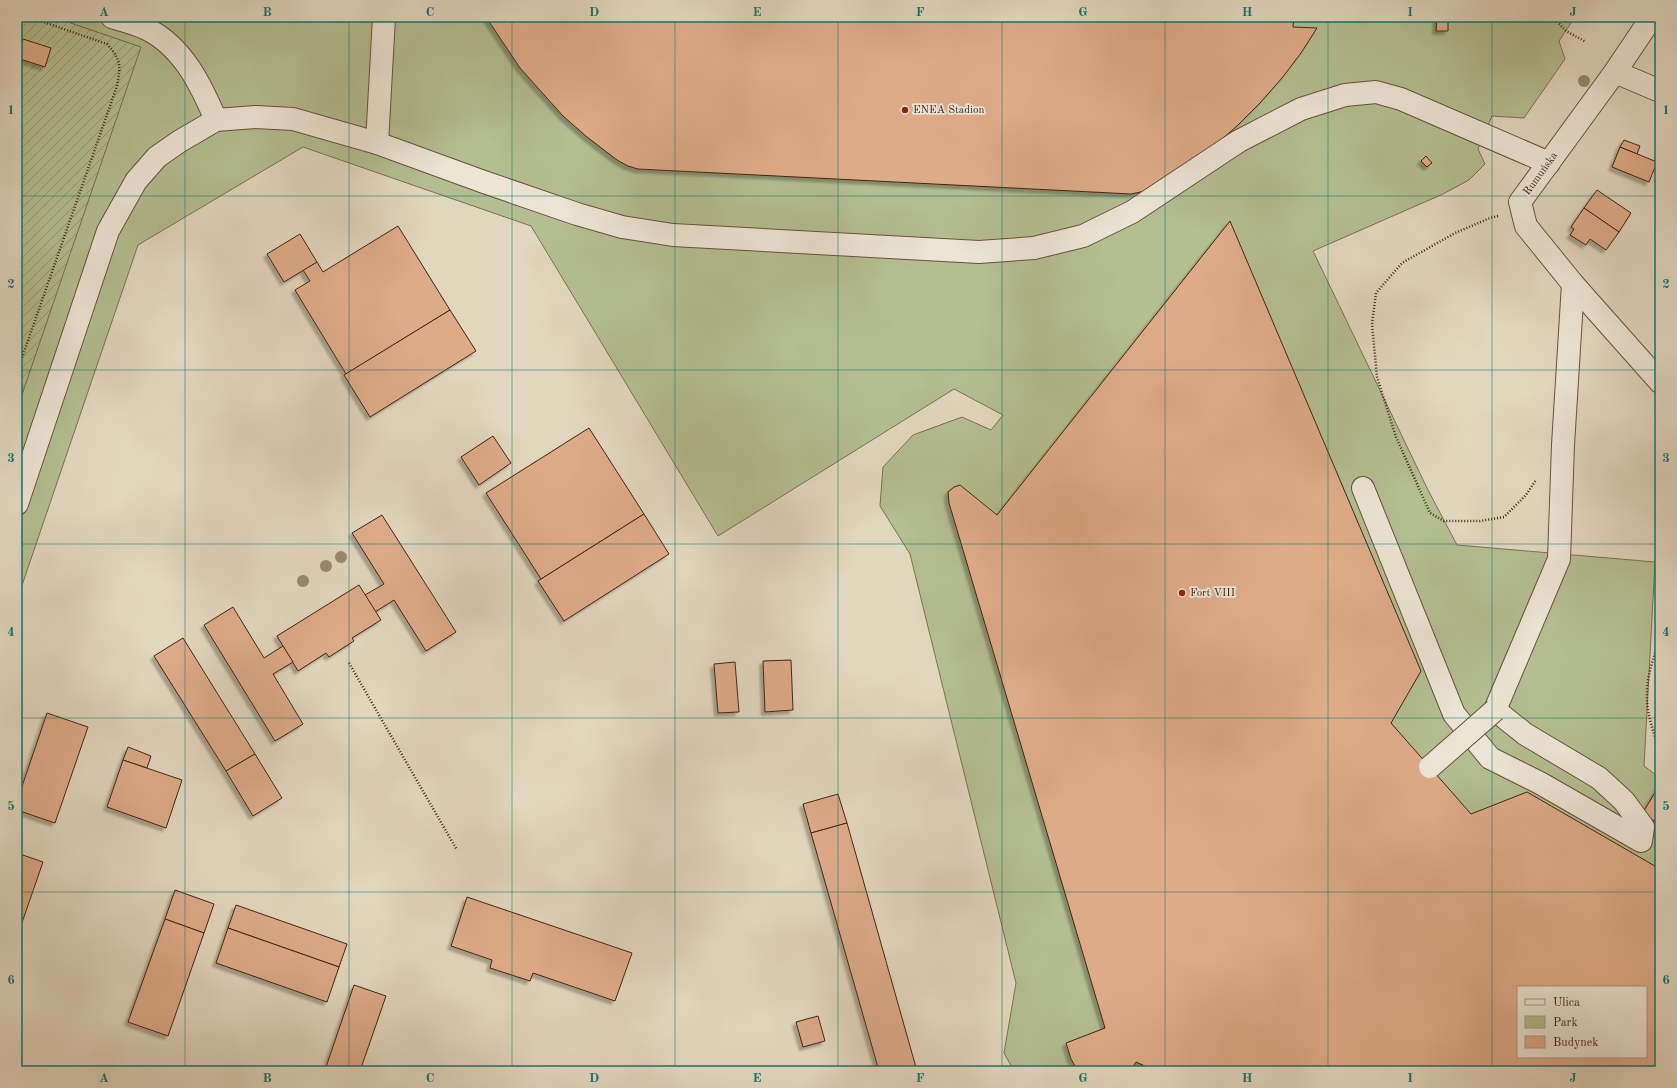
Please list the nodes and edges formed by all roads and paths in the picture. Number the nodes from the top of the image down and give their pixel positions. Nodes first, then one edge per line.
1 (29, 17) edge
2 (112, 17) edge
3 (384, 17) edge
4 (1553, 17) edge
5 (1652, 17) edge
6 (1586, 42) dead end
7 (1615, 72) junction
8 (1660, 91) edge
9 (216, 120) junction
10 (377, 143) junction
11 (1549, 163) junction
12 (1522, 211) junction
13 (1573, 284) junction
14 (17, 372) edge
15 (1660, 382) edge
16 (1538, 478) dead end
17 (1363, 488) dead end
18 (17, 504) edge
19 (1660, 639) edge
20 (349, 664) dead end
21 (1495, 710) junction
22 (1660, 752) edge
23 (1430, 767) dead end
24 (457, 850) dead end

1 - 14 path
2 - 9 street
3 - 10 street
4 - 6 path
5 - 7 street, Rumuńska
7 - 8 street
7 - 11 street, Rumuńska
9 - 10 street
9 - 18 street
10 - 11 street
11 - 12 street, Rumuńska
12 - 13 street, Rumuńska
12 - 16 path
13 - 15 street, Rumuńska
13 - 21 street
17 - 21 street
19 - 22 path
20 - 24 path
21 - 23 street, bridge

